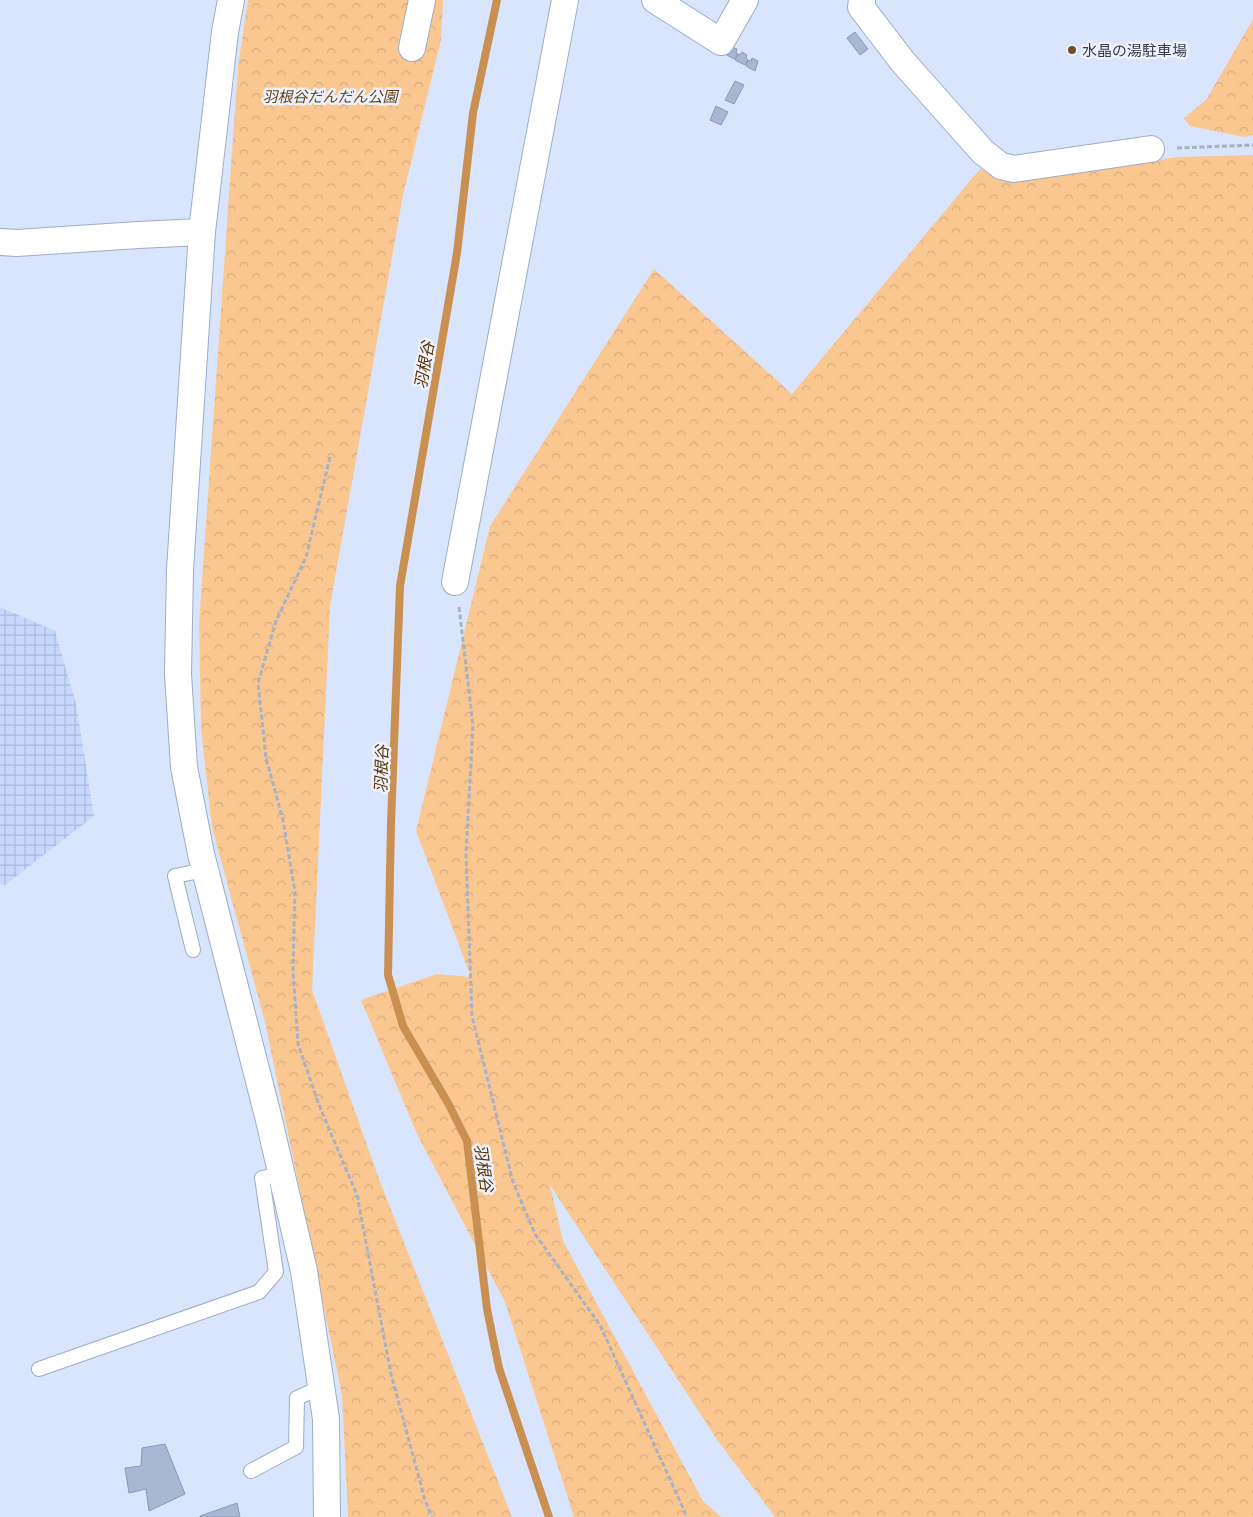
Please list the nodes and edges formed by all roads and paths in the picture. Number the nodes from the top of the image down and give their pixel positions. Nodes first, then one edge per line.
1 (231, 0) edge
2 (422, 0) edge
3 (564, 0) edge
4 (655, 0) edge
5 (745, 0) edge
6 (862, 0) edge
7 (412, 48) dead end
8 (1253, 145) edge
9 (1151, 149) joint
10 (202, 232) junction
11 (0, 242) edge
12 (330, 457) dead end
13 (455, 582) joint
14 (205, 870) junction
15 (193, 950) dead end
16 (281, 1174) junction
17 (39, 1369) dead end
18 (321, 1387) junction
19 (251, 1471) dead end
20 (327, 1517) edge
21 (432, 1517) edge
22 (687, 1517) edge

1 - 10 street
2 - 7 street
3 - 13 street
4 - 5 street
6 - 9 street
8 - 9 path
10 - 11 street
10 - 14 street
12 - 21 path
13 - 22 path
14 - 15 lane
14 - 16 street
16 - 17 lane
16 - 18 street
18 - 19 lane
18 - 20 street

